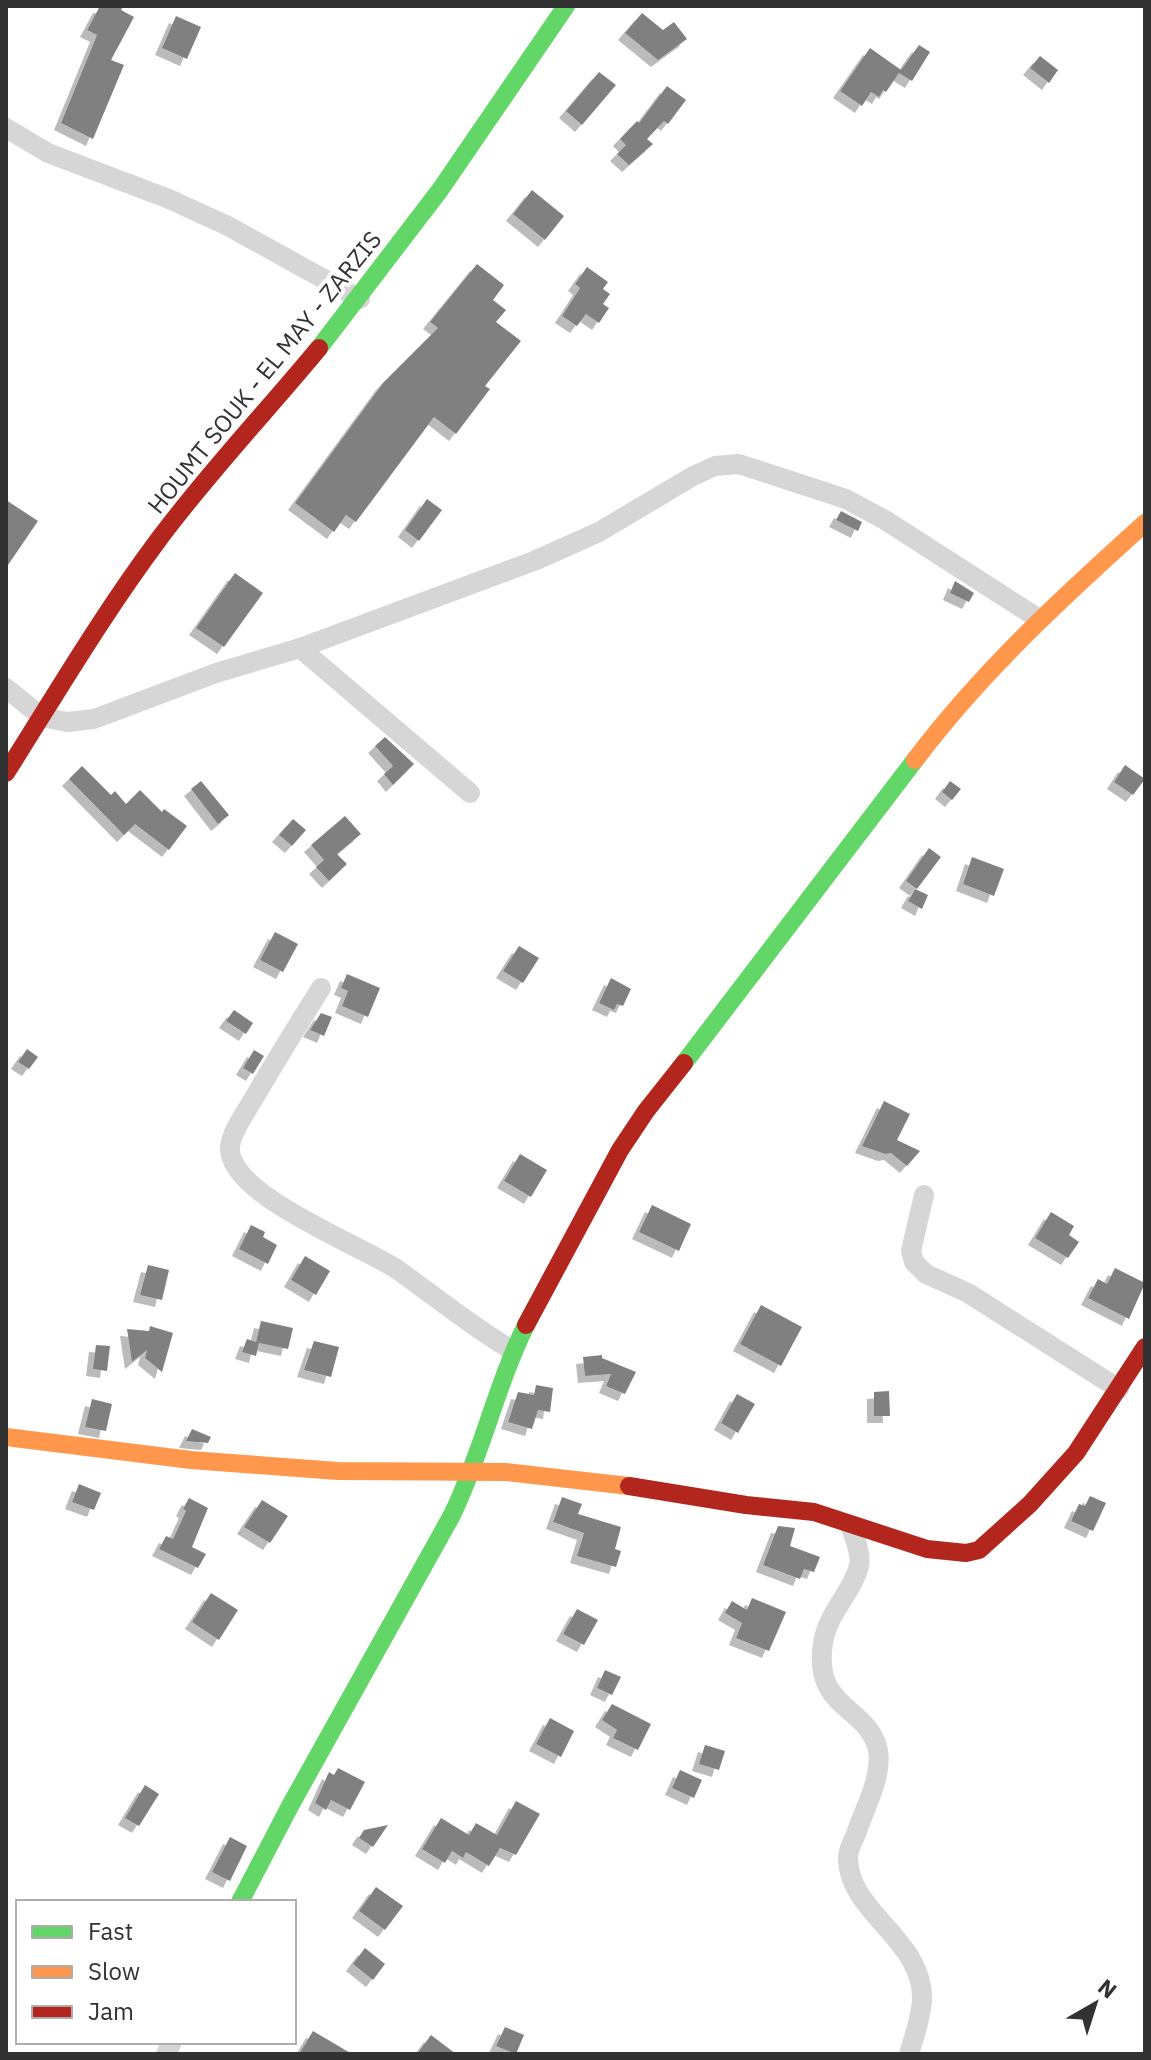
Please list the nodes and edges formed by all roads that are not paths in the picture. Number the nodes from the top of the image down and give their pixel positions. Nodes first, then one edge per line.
1 (566, 6) edge
2 (6, 128) edge
3 (360, 299) junction
4 (1145, 523) edge
5 (1039, 619) junction
6 (300, 648) junction
7 (6, 688) edge
8 (42, 717) junction
9 (6, 773) edge
10 (470, 793) dead end
11 (321, 988) dead end
12 (924, 1195) dead end
13 (1145, 1347) edge
14 (513, 1351) junction
15 (1119, 1389) junction
16 (6, 1437) edge
17 (472, 1473) junction
18 (850, 1525) junction
19 (241, 1900) edge
20 (909, 2054) edge

1 - 3 street, HOUMT SOUK - EL MAY - ZARZIS
2 - 3 street
3 - 8 street, HOUMT SOUK - EL MAY - ZARZIS
4 - 5 street
5 - 6 street
5 - 14 street
6 - 8 street
6 - 10 street
7 - 8 street
8 - 9 street, HOUMT SOUK - EL MAY - ZARZIS
11 - 14 street
12 - 15 street
13 - 15 street
14 - 17 street
15 - 18 street
16 - 17 street
17 - 18 street
17 - 19 street
18 - 20 street

